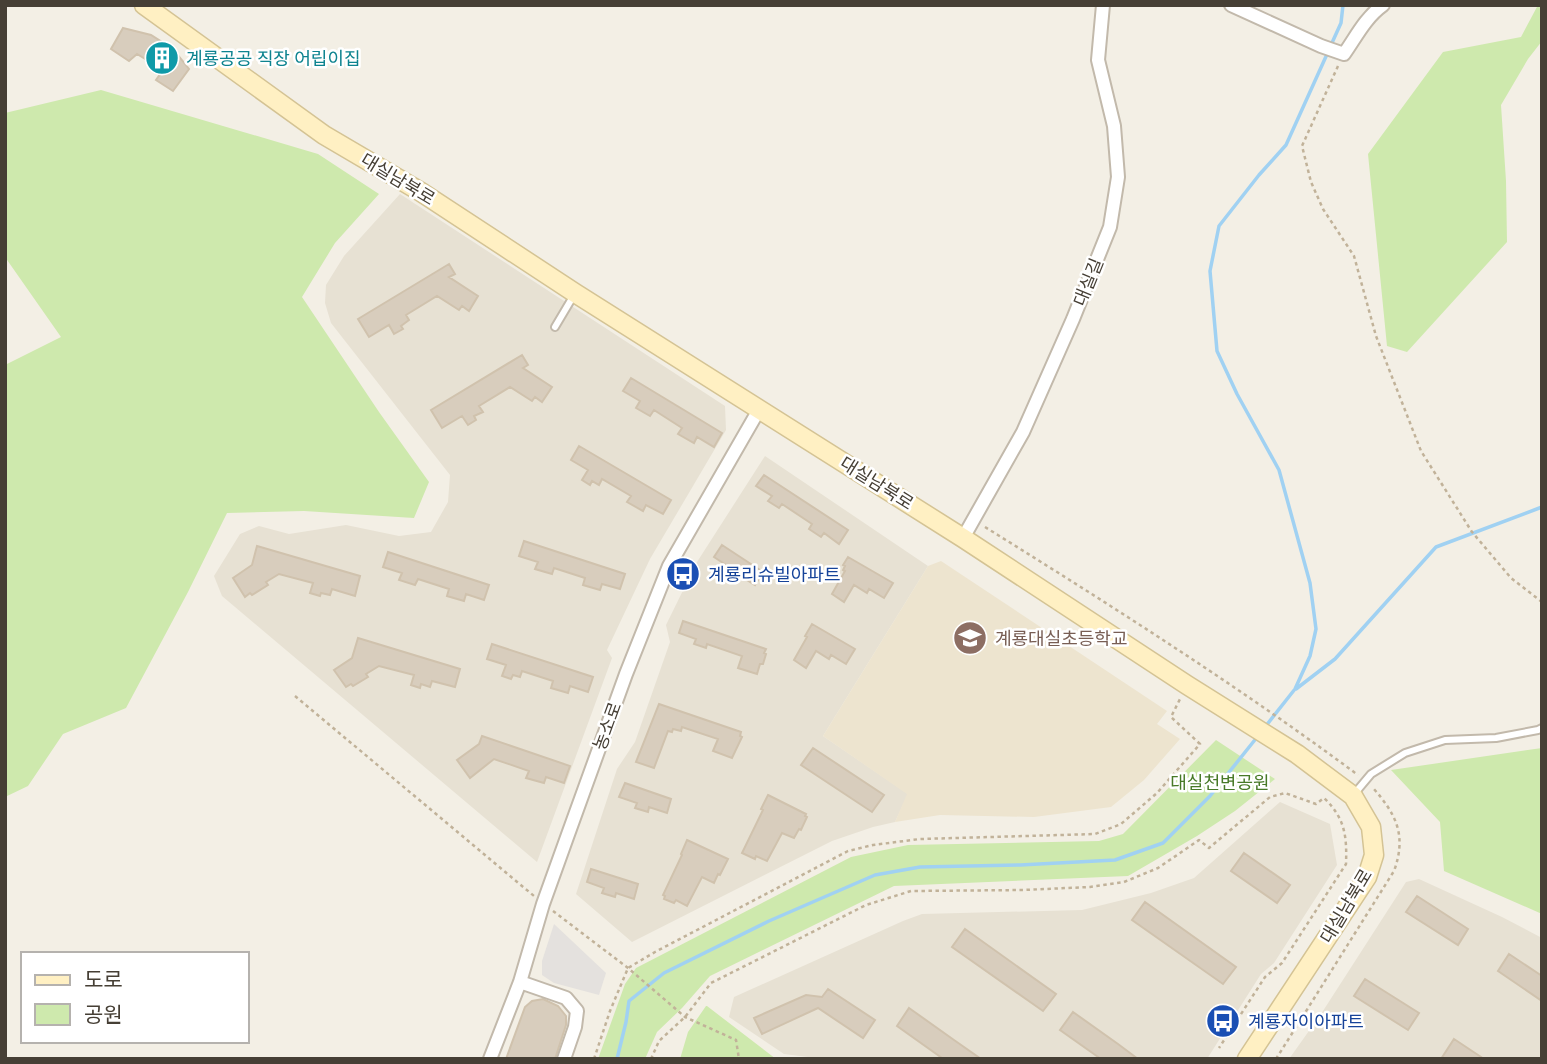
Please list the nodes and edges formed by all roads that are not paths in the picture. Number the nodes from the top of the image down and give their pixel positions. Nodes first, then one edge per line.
1 (144, 5) edge
2 (1103, 5) edge
3 (1231, 5) edge
4 (1383, 5) edge
5 (575, 293) junction
6 (555, 327) dead end
7 (760, 408) junction
8 (963, 538) junction
9 (1542, 729) edge
10 (1353, 796) junction
11 (520, 982) junction
12 (490, 1059) edge
13 (564, 1059) edge
14 (1247, 1059) edge

1 - 5 street, 대실남북로
2 - 8 street, 대실길
3 - 4 street
5 - 6 lane
5 - 7 street, 대실남북로
7 - 8 street, 대실남북로
7 - 11 street, 농소로
8 - 10 street, 대실남북로
9 - 10 lane
10 - 14 street, 대실남북로
11 - 12 street, 농소로
11 - 13 street

